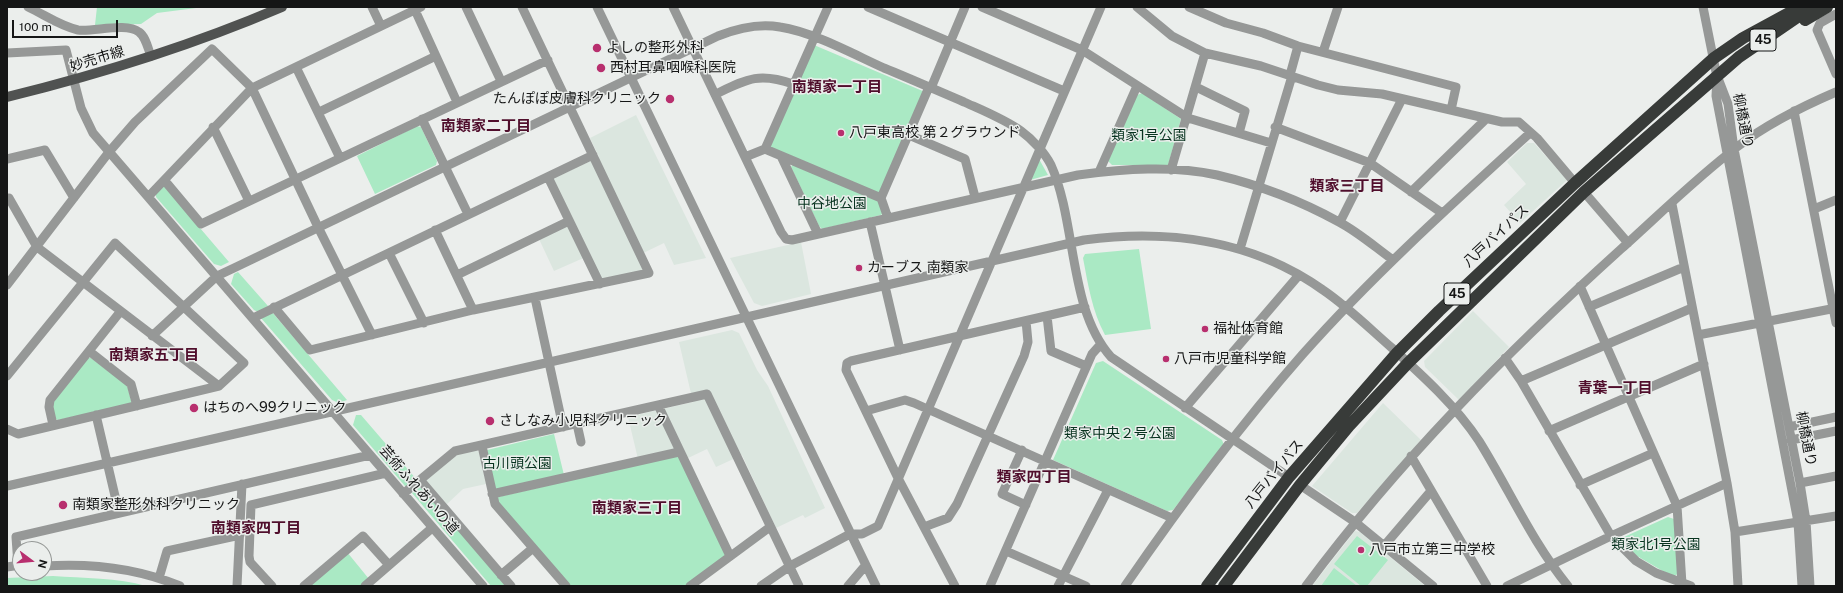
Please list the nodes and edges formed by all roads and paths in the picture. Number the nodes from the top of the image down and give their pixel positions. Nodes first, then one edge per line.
1 (28, 7) edge
2 (282, 7) edge
3 (372, 7) edge
4 (466, 7) edge
5 (522, 7) edge
6 (597, 7) edge
7 (673, 7) edge
8 (828, 7) edge
9 (868, 7) edge
10 (965, 7) edge
11 (982, 7) edge
12 (1137, 7) edge
13 (1189, 7) edge
14 (1338, 7) edge
15 (1703, 7) edge
16 (1789, 7) edge
17 (1800, 7) edge
18 (1812, 7) edge
19 (1827, 7) edge
20 (418, 8) edge
21 (1099, 8) edge
22 (1836, 14) edge
23 (381, 26) junction
24 (815, 38) junction
25 (1743, 38) junction
26 (950, 42) junction
27 (1298, 46) junction
28 (693, 49) junction
29 (1082, 50) junction
30 (1323, 52) junction
31 (7, 53) edge
32 (1205, 53) junction
33 (151, 56) junction
34 (436, 56) junction
35 (1714, 58) junction
36 (548, 60) junction
37 (296, 66) junction
38 (1836, 74) edge
39 (1291, 76) junction
40 (1717, 77) junction
41 (631, 78) junction
42 (75, 80) junction
43 (502, 81) junction
44 (793, 84) junction
45 (1137, 86) junction
46 (930, 87) junction
47 (1196, 87) junction
48 (252, 88) junction
49 (1064, 91) junction
50 (1836, 92) edge
51 (716, 94) junction
52 (7, 97) edge
53 (1402, 99) junction
54 (457, 102) junction
55 (570, 107) junction
56 (1451, 110) junction
57 (1794, 111) junction
58 (319, 112) junction
59 (1188, 118) junction
60 (422, 119) junction
61 (1486, 119) junction
62 (214, 127) junction
63 (1275, 127) junction
64 (1530, 132) junction
65 (1239, 134) junction
66 (909, 135) junction
67 (1271, 143) junction
68 (1039, 148) junction
69 (765, 149) junction
70 (109, 152) junction
71 (1731, 152) junction
72 (593, 155) junction
73 (781, 156) junction
74 (746, 157) junction
75 (340, 158) junction
76 (7, 159) edge
77 (1370, 163) junction
78 (445, 167) junction
79 (1171, 170) junction
80 (1099, 172) junction
81 (548, 177) junction
82 (296, 179) junction
83 (1056, 179) junction
84 (165, 181) junction
85 (1575, 183) junction
86 (1023, 186) junction
87 (1258, 187) junction
88 (1411, 192) junction
89 (1584, 192) junction
90 (148, 197) junction
91 (975, 197) junction
92 (74, 198) junction
93 (881, 198) junction
94 (7, 200) edge
95 (1836, 200) edge
96 (249, 201) junction
97 (1672, 204) junction
98 (1814, 209) junction
99 (1442, 213) junction
100 (468, 214) junction
101 (888, 218) junction
102 (569, 221) junction
103 (870, 222) junction
104 (1340, 222) junction
105 (318, 227) junction
106 (435, 230) junction
107 (818, 234) junction
108 (1071, 243) junction
109 (1628, 243) junction
110 (37, 247) junction
111 (1240, 249) junction
112 (389, 252) junction
113 (1393, 260) junction
114 (991, 262) junction
115 (1684, 267) junction
116 (341, 275) junction
117 (457, 275) junction
118 (1299, 275) junction
119 (217, 276) junction
120 (83, 282) junction
121 (600, 284) junction
122 (7, 285) edge
123 (885, 286) junction
124 (1580, 286) junction
125 (535, 298) junction
126 (183, 306) junction
127 (274, 307) junction
128 (1085, 307) junction
129 (1589, 307) junction
130 (1347, 308) junction
131 (1692, 308) junction
132 (1834, 308) edge
133 (473, 310) junction
134 (120, 312) junction
135 (1047, 316) junction
136 (253, 318) junction
137 (746, 318) junction
138 (1026, 321) junction
139 (1764, 322) junction
140 (424, 323) junction
141 (1836, 323) edge
142 (372, 335) junction
143 (1698, 335) junction
144 (152, 336) junction
145 (958, 338) junction
146 (1100, 345) junction
147 (1606, 346) junction
148 (900, 350) junction
149 (89, 351) junction
150 (1397, 353) junction
151 (1505, 358) junction
152 (548, 362) junction
153 (1408, 363) junction
154 (1704, 364) junction
155 (1086, 366) junction
156 (7, 376) edge
157 (1521, 381) junction
158 (219, 386) junction
159 (1628, 397) junction
160 (658, 405) junction
161 (137, 406) junction
162 (1185, 408) junction
163 (929, 409) junction
164 (1455, 410) junction
165 (333, 411) junction
166 (866, 411) junction
167 (96, 415) junction
168 (1836, 417) edge
169 (577, 424) junction
170 (53, 425) junction
171 (1789, 426) junction
172 (563, 427) junction
173 (7, 429) edge
174 (1836, 431) edge
175 (1549, 432) junction
176 (989, 435) junction
177 (1231, 439) junction
178 (1792, 440) junction
179 (581, 442) dead end
180 (482, 446) junction
181 (1022, 450) junction
182 (680, 452) junction
183 (1653, 453) junction
184 (370, 455) junction
185 (1411, 456) junction
186 (1045, 461) junction
187 (107, 463) junction
188 (386, 473) junction
189 (1836, 476) edge
190 (1289, 477) junction
191 (898, 478) junction
192 (421, 481) junction
193 (1727, 483) junction
194 (1800, 483) junction
195 (242, 484) junction
196 (1300, 485) junction
197 (1580, 485) junction
198 (7, 486) edge
199 (1108, 490) junction
200 (1431, 491) junction
201 (403, 494) junction
202 (492, 494) junction
203 (1026, 504) junction
204 (1677, 506) junction
205 (119, 513) junction
206 (1836, 516) edge
207 (1172, 518) junction
208 (1802, 521) junction
209 (1355, 522) junction
210 (770, 527) junction
211 (924, 527) junction
212 (432, 528) junction
213 (1735, 532) junction
214 (850, 534) junction
215 (240, 535) junction
216 (1611, 536) junction
217 (17, 541) edge
218 (1384, 546) junction
219 (533, 548) junction
220 (1006, 551) junction
221 (730, 556) junction
222 (389, 565) junction
223 (1551, 565) junction
224 (52, 566) edge
225 (790, 566) junction
226 (865, 566) junction
227 (501, 575) junction
228 (1063, 576) junction
229 (159, 578) junction
230 (1687, 585) edge
231 (180, 586) edge
232 (237, 586) edge
233 (272, 586) edge
234 (304, 586) edge
235 (365, 586) edge
236 (483, 586) edge
237 (511, 586) edge
238 (566, 586) edge
239 (690, 586) edge
240 (761, 586) edge
241 (799, 586) edge
242 (848, 586) edge
243 (876, 586) edge
244 (955, 586) edge
245 (990, 586) edge
246 (1058, 586) edge
247 (1086, 586) edge
248 (1125, 586) edge
249 (1207, 586) edge
250 (1224, 586) edge
251 (1306, 586) edge
252 (1433, 586) edge
253 (1487, 586) edge
254 (1507, 586) edge
255 (1568, 586) edge
256 (1738, 586) edge
257 (1802, 586) edge
258 (1810, 586) edge

1 - 33 street
2 - 33 main road, 妙売市線
3 - 23 street
4 - 43 street
5 - 36 street
6 - 41 street
7 - 28 street
8 - 24 street
9 - 26 street
10 - 26 street
11 - 29 street
12 - 32 street
13 - 27 street
14 - 30 street
15 - 35 street, 柳橋通り
16 - 25 highway
17 - 25 highway, 八戸バイパス / 45
18 - 40 highway, 八戸バイパス / 45
19 - 40 highway
20 - 23 street
20 - 34 street
21 - 29 street
22 - 38 street
23 - 37 street
24 - 28 street
24 - 44 street
24 - 46 street
25 - 35 highway, 八戸バイパス / 45
26 - 46 street
26 - 49 street
27 - 30 street
27 - 39 street
28 - 41 street
28 - 51 street
29 - 45 street
29 - 49 street
30 - 56 street
31 - 42 street, 芸術ふれあいの道
32 - 39 street
32 - 47 street
33 - 42 main road, 妙売市線
34 - 54 street
34 - 58 street
35 - 40 street, 柳橋通り
35 - 85 highway, 八戸バイパス / 45
36 - 43 street
36 - 55 street
37 - 48 street
37 - 58 street
39 - 53 street
39 - 63 street
40 - 71 street, 柳橋通り
40 - 89 highway, 八戸バイパス / 45
41 - 55 street
41 - 137 street
42 - 52 main road, 妙売市線
42 - 70 street, 芸術ふれあいの道
43 - 54 street
44 - 51 street
44 - 69 street
45 - 59 street
45 - 80 street
46 - 66 street
46 - 68 street
47 - 59 street
47 - 65 street
48 - 62 street
48 - 70 street
48 - 82 street
49 - 68 street
50 - 57 street
51 - 74 street
53 - 56 street
53 - 77 street
54 - 60 street
55 - 72 street
55 - 78 street
56 - 61 street
57 - 71 street
57 - 98 street
58 - 75 street
59 - 65 street
59 - 79 street
60 - 75 street
60 - 78 street
61 - 64 street
61 - 88 street
62 - 84 street
62 - 96 street
63 - 67 street
63 - 77 street
64 - 85 street
64 - 99 street
65 - 67 street
66 - 91 street
66 - 93 street
67 - 87 street
68 - 83 street
68 - 86 street
69 - 73 street
69 - 74 street
70 - 90 street, 芸術ふれあいの道
70 - 92 street
71 - 97 street
71 - 139 street, 柳橋通り
72 - 81 street
72 - 121 street
73 - 93 street
73 - 107 street
74 - 107 street
75 - 82 street
76 - 92 street
77 - 88 street
77 - 104 street
78 - 100 street
78 - 105 street
79 - 80 street
79 - 87 street
80 - 83 street
81 - 100 street
81 - 102 street
82 - 96 street
82 - 105 street
83 - 86 street
83 - 108 street
84 - 90 street
84 - 96 street
85 - 150 highway, 八戸バイパス / 45
86 - 91 street
86 - 114 street
87 - 104 street
87 - 111 street
88 - 99 street
89 - 109 street
89 - 153 highway, 八戸バイパス / 45
90 - 119 street, 芸術ふれあいの道
91 - 101 street
92 - 110 street
93 - 101 street
94 - 110 street
95 - 98 street
97 - 109 street
97 - 115 street
98 - 132 street
99 - 113 street
100 - 106 street
101 - 103 street
102 - 117 street
102 - 121 street
103 - 107 street
103 - 123 street
104 - 113 street
105 - 116 street
105 - 119 street
106 - 112 street
106 - 117 street
108 - 111 street
108 - 114 street
108 - 128 street
109 - 124 street
110 - 120 street
110 - 122 street
111 - 118 street
112 - 116 street
112 - 140 street
113 - 130 street
114 - 123 street
114 - 145 street
115 - 129 street
115 - 131 street
116 - 127 street
116 - 142 street
117 - 133 street
118 - 130 street
118 - 162 street
119 - 126 street
119 - 136 street, 芸術ふれあいの道
120 - 126 street
120 - 134 street
120 - 156 street
121 - 125 street
123 - 137 street
123 - 148 street
124 - 129 street
124 - 151 street
125 - 133 street
125 - 152 street
126 - 144 street
126 - 158 street
127 - 136 street
127 - 142 street
128 - 135 street
128 - 146 street
129 - 147 street
130 - 150 street
130 - 177 street
131 - 143 street
131 - 147 street
132 - 139 street
132 - 141 street
133 - 140 street
134 - 144 street
134 - 149 street
135 - 138 street
135 - 155 street
136 - 165 street, 芸術ふれあいの道
137 - 152 street
137 - 214 street
138 - 145 street
138 - 176 street
139 - 143 street
139 - 171 street, 柳橋通り
139 - 208 street, 柳橋通り
140 - 142 street
143 - 154 street
144 - 158 street
145 - 148 street
145 - 163 street
146 - 155 street
146 - 162 street
147 - 157 street
147 - 159 street
148 - 166 street
149 - 161 street
149 - 170 street
150 - 153 street
150 - 190 highway, 八戸バイパス / 45
151 - 157 street
151 - 164 street
152 - 165 street
152 - 172 street
153 - 164 street
153 - 196 highway, 八戸バイパス / 45
154 - 159 street
154 - 193 street
155 - 186 street
157 - 175 street
158 - 161 street
159 - 175 street
159 - 183 street
160 - 169 street
160 - 182 street
160 - 210 street
161 - 167 street
162 - 177 street
163 - 166 street
163 - 176 street
163 - 191 street
164 - 185 street
164 - 223 street
165 - 184 street, 芸術ふれあいの道
165 - 187 street
166 - 191 street
167 - 170 street
167 - 187 street
168 - 171 street
169 - 172 street
169 - 179 street
170 - 173 street
171 - 178 street, 柳橋通り
172 - 180 street
174 - 178 street
175 - 197 street
176 - 181 street
176 - 211 street
177 - 190 street
177 - 207 street
178 - 194 street, 柳橋通り
180 - 192 street
180 - 202 street
181 - 186 street
181 - 203 street
182 - 202 street
182 - 221 street
183 - 197 street
183 - 204 street
184 - 188 street, 芸術ふれあいの道
184 - 195 street
185 - 200 street
185 - 209 street
186 - 199 street
186 - 203 street
187 - 198 street
187 - 205 street
188 - 201 street, 芸術ふれあいの道
188 - 233 street
189 - 194 street
190 - 249 highway, 八戸バイパス / 45
191 - 211 street
191 - 214 street
192 - 201 street
192 - 227 street
193 - 204 street
193 - 213 street
194 - 208 street, 柳橋通り
195 - 205 street
195 - 215 street
196 - 209 street
196 - 250 highway, 八戸バイパス / 45
197 - 216 street
199 - 207 street
199 - 228 street
200 - 218 street
200 - 253 street
201 - 212 street, 芸術ふれあいの道
202 - 219 street
203 - 220 street
204 - 216 street
204 - 230 street
205 - 217 street
206 - 208 street
207 - 248 street
208 - 213 street
208 - 257 street, 柳橋通り
208 - 258 street, 柳橋通り
209 - 218 street
209 - 251 street
210 - 221 street
210 - 225 street
211 - 244 street
212 - 222 street
212 - 236 street, 芸術ふれあいの道
213 - 256 street
214 - 225 street
214 - 226 street
215 - 229 street
215 - 232 street
216 - 223 street
216 - 230 street
218 - 252 street
219 - 227 street
219 - 238 street
220 - 228 street
220 - 245 street
221 - 239 street
222 - 234 street
222 - 235 street
223 - 254 street
223 - 255 street
224 - 229 street
225 - 240 street
225 - 241 street
226 - 242 street
226 - 243 street
227 - 237 street
228 - 246 street
228 - 247 street
229 - 231 street

